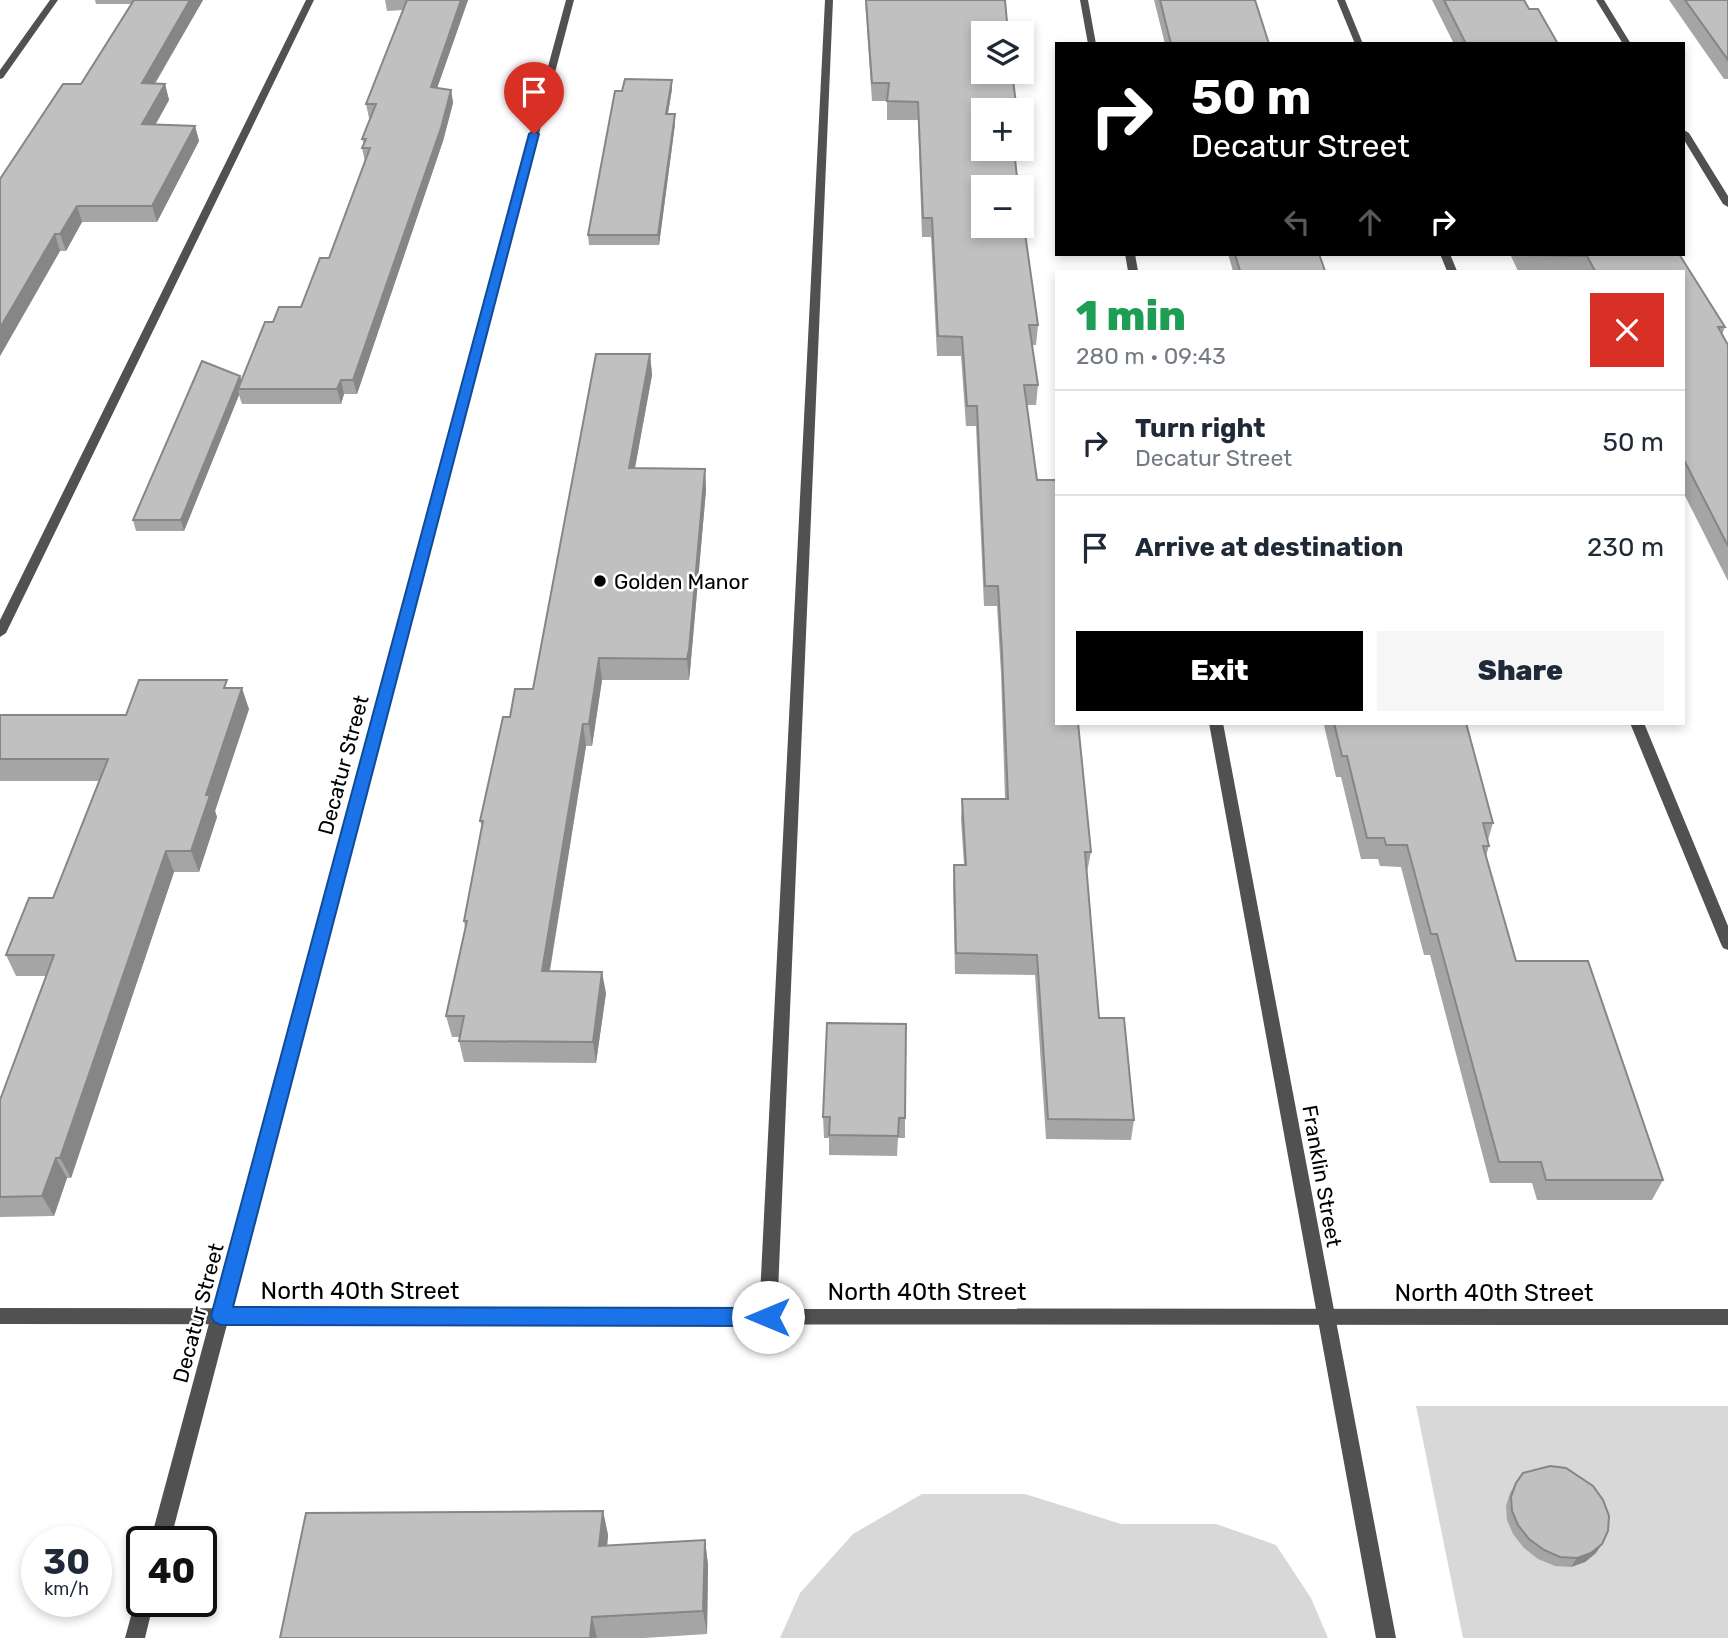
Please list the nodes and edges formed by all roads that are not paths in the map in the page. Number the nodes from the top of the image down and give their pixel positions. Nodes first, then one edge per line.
1 (54, 0) edge
2 (310, 0) edge
3 (570, 0) edge
4 (829, 0) edge
5 (1084, 0) edge
6 (1341, 0) edge
7 (1600, 0) edge
8 (1091, 42) edge
9 (1358, 42) edge
10 (1626, 42) edge
11 (0, 76) edge
12 (1685, 135) edge
13 (1728, 204) edge
14 (0, 633) edge
15 (1216, 725) edge
16 (1638, 725) edge
17 (1728, 944) edge
18 (0, 1316) edge
19 (221, 1316) junction
20 (768, 1317) junction
21 (1325, 1317) junction
22 (1728, 1317) edge
23 (164, 1526) edge
24 (140, 1617) edge
25 (135, 1638) edge
26 (1386, 1638) edge

1 - 11 street
2 - 14 street
3 - 19 street, Decatur Street
4 - 20 street
5 - 8 street
6 - 9 street
7 - 10 street
12 - 13 street
15 - 21 street, Franklin Street
16 - 17 street
18 - 19 street, North 40th Street
19 - 20 street, North 40th Street
19 - 23 street, Decatur Street
20 - 21 street, North 40th Street
21 - 22 street, North 40th Street
21 - 26 street, Franklin Street
24 - 25 street

